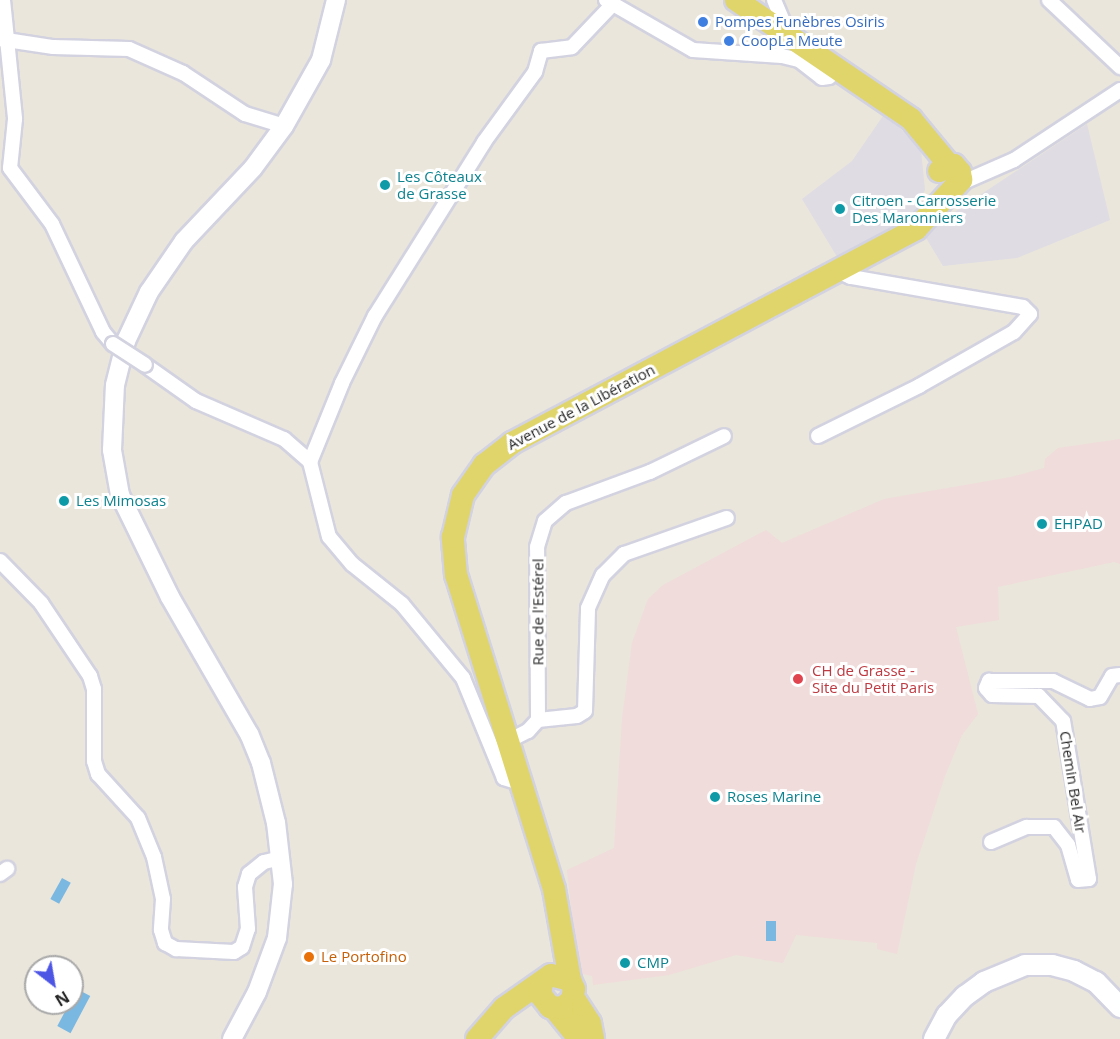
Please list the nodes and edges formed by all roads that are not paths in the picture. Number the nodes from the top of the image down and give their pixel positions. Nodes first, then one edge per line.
1 (3, 0) edge
2 (336, 0) edge
3 (736, 0) edge
4 (774, 0) edge
5 (1049, 0) edge
6 (609, 2) edge
7 (782, 31) junction
8 (2, 39) edge
9 (1120, 67) edge
10 (837, 68) junction
11 (1120, 90) edge
12 (284, 126) junction
13 (954, 177) junction
14 (837, 271) junction
15 (818, 435) dead end
16 (724, 436) dead end
17 (310, 462) junction
18 (727, 518) dead end
19 (0, 561) edge
20 (1120, 675) edge
21 (538, 720) junction
22 (506, 742) junction
23 (520, 783) junction
24 (991, 842) dead end
25 (281, 858) junction
26 (555, 992) junction
27 (1120, 1007) edge
28 (483, 1032) edge
29 (232, 1039) edge
30 (579, 1039) edge
31 (592, 1039) edge
32 (934, 1039) edge

1 - 8 street
2 - 12 street
3 - 7 main road, Avenue de la Libération
4 - 7 street
5 - 9 street
6 - 10 street
6 - 17 street
7 - 10 main road, Avenue de la Libération
8 - 12 street
8 - 17 street, bridge
10 - 13 main road, Avenue de la Libération
11 - 13 street
12 - 25 street
13 - 14 main road, Avenue de la Libération
14 - 15 street
14 - 22 main road, Avenue de la Libération
16 - 21 street, Rue de l'Estérel
17 - 23 street
18 - 21 street
19 - 25 street
20 - 24 street, Chemin Bel Air
21 - 22 street
22 - 23 main road, Avenue de la Libération
23 - 26 main road, Avenue de la Libération
25 - 29 street
26 - 28 main road
26 - 30 main road
26 - 31 main road
27 - 32 main road

